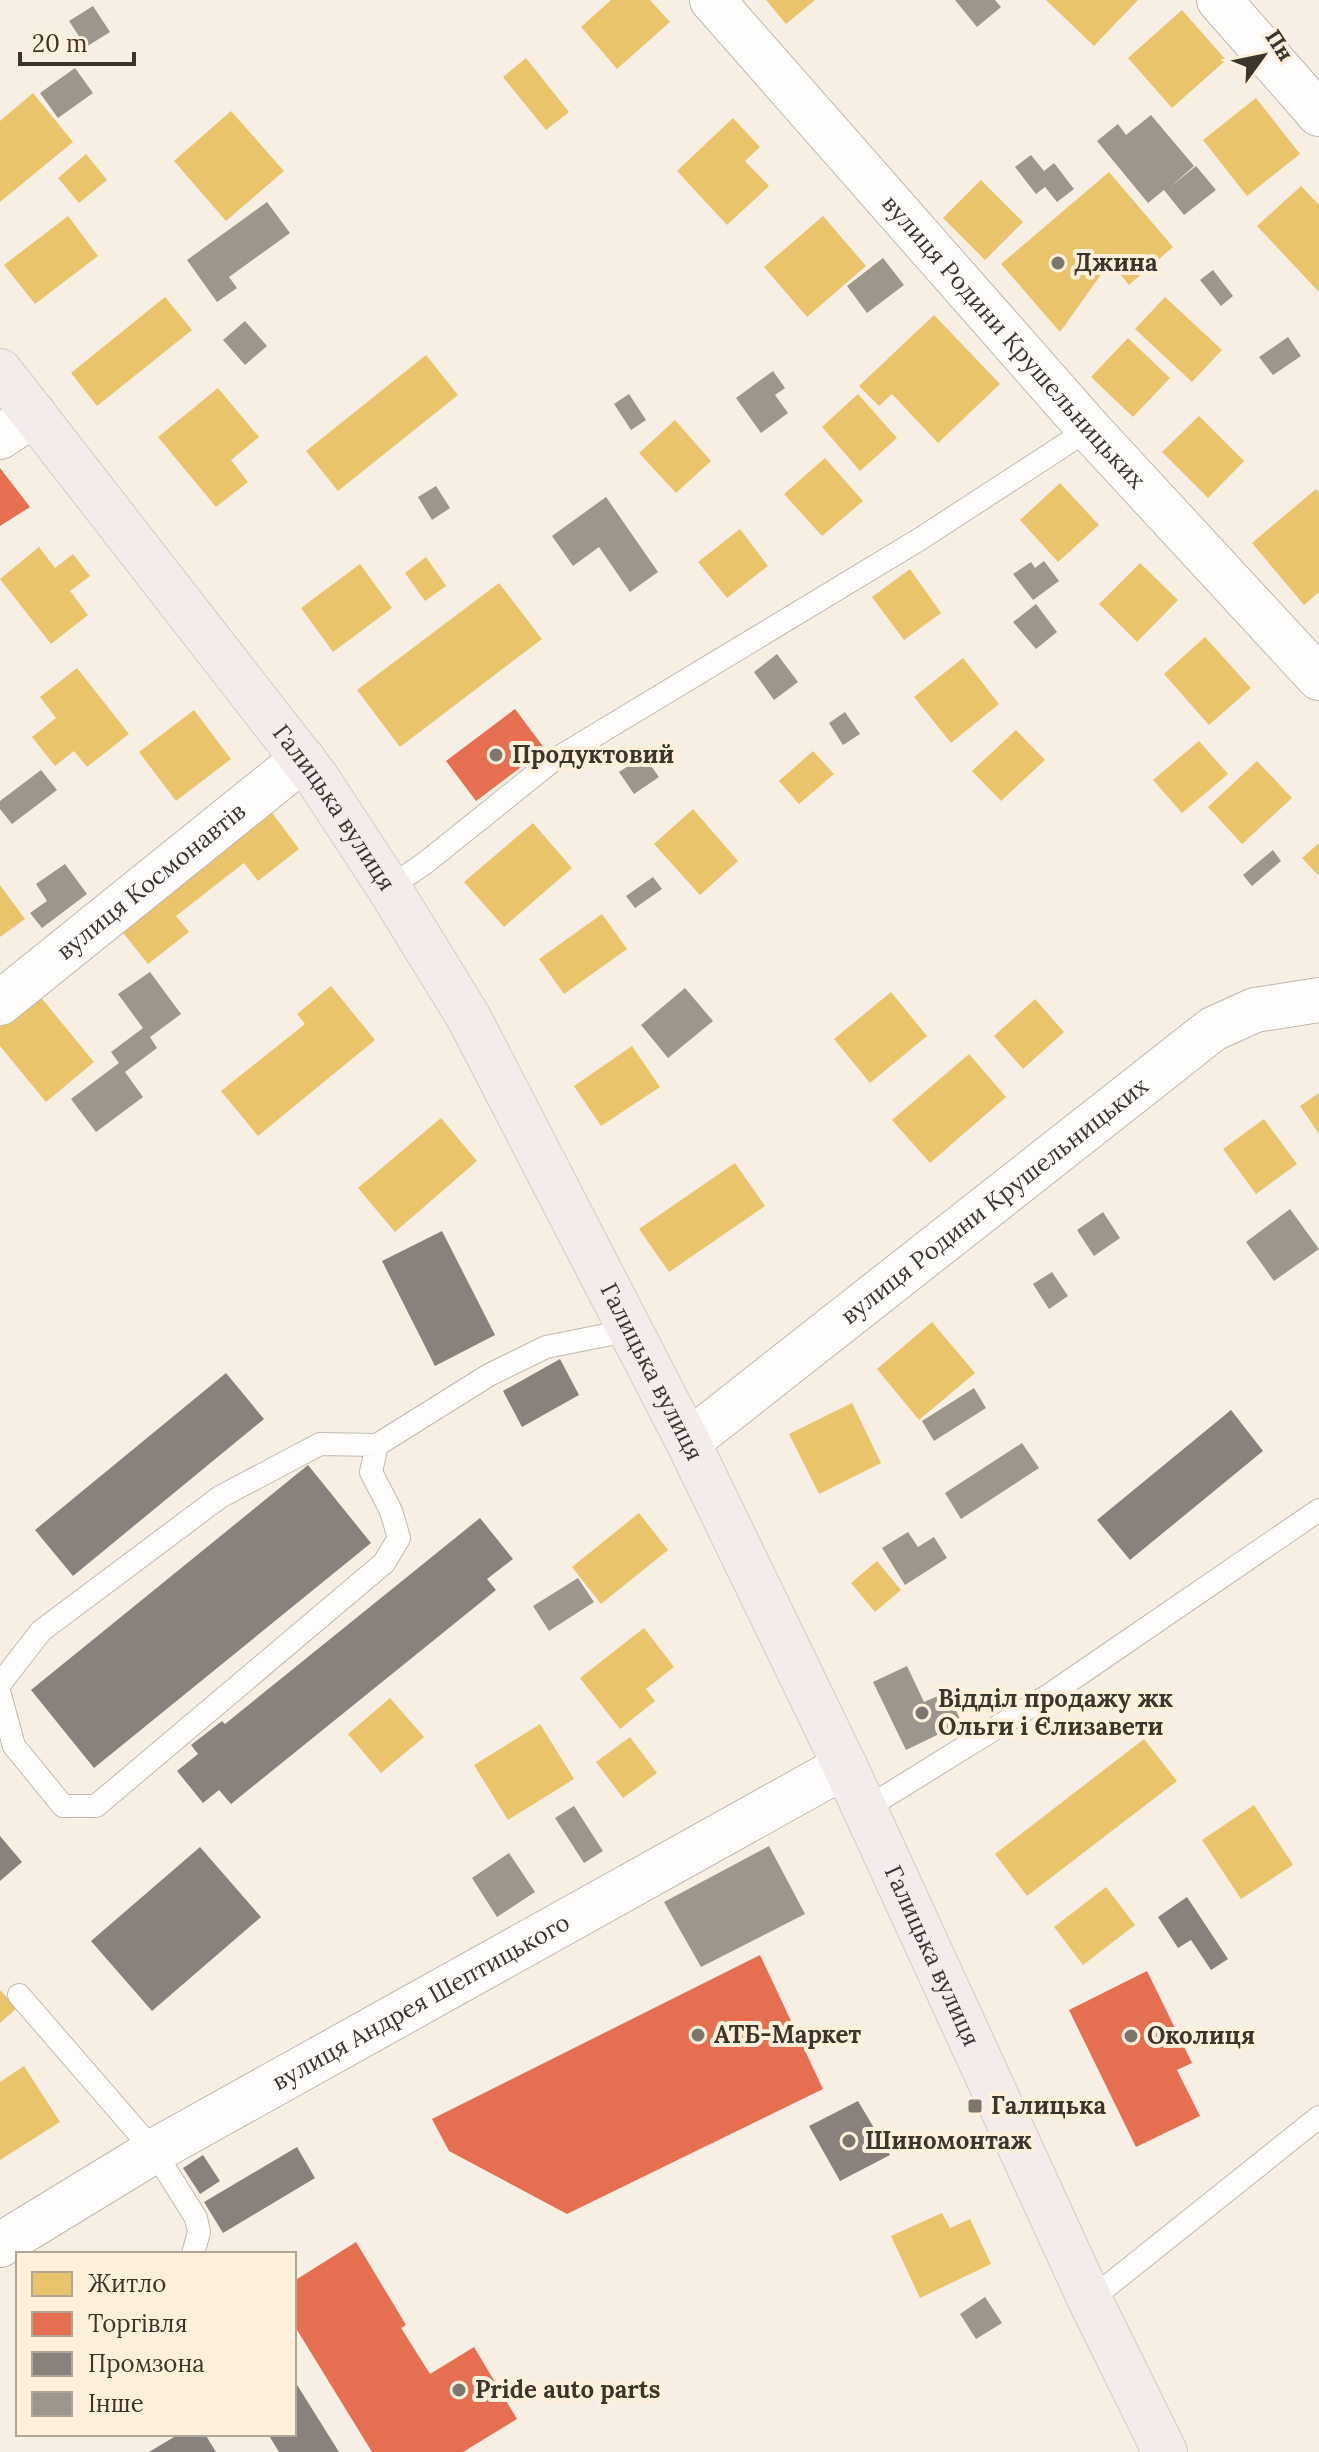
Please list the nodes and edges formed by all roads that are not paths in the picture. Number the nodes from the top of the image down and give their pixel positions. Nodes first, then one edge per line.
1 (712, 0) edge
2 (1219, 0) edge
3 (1319, 114) edge
4 (0, 371) edge
5 (17, 426) edge
6 (1089, 429) junction
7 (1319, 678) edge
8 (303, 759) junction
9 (389, 888) junction
10 (1319, 1000) edge
11 (0, 1003) edge
12 (631, 1330) junction
13 (688, 1442) junction
14 (377, 1445) junction
15 (1319, 1510) edge
16 (0, 1684) edge
17 (0, 1695) edge
18 (845, 1766) junction
19 (865, 1809) junction
20 (19, 1995) dead end
21 (1319, 2117) edge
22 (154, 2151) junction
23 (0, 2245) edge
24 (194, 2252) edge
25 (1090, 2300) junction
26 (1165, 2452) edge

1 - 6 street, вулиця Родини Крушельницьких
2 - 3 street
4 - 5 main road, Галицька вулиця
5 - 8 main road, Галицька вулиця
6 - 7 street, вулиця Родини Крушельницьких
6 - 9 lane
8 - 9 main road, Галицька вулиця
8 - 11 street, вулиця Космонавтів
9 - 12 main road, Галицька вулиця
10 - 13 street, вулиця Родини Крушельницьких
12 - 13 main road, Галицька вулиця
12 - 14 lane
13 - 18 main road, Галицька вулиця
14 - 16 lane
14 - 17 lane
15 - 19 lane
18 - 19 main road, Галицька вулиця
18 - 22 street, вулиця Андрея Шептицького
19 - 25 main road, Галицька вулиця
20 - 22 lane
21 - 25 lane
22 - 23 street, вулиця Андрея Шептицького
22 - 24 lane
25 - 26 main road, Галицька вулиця

